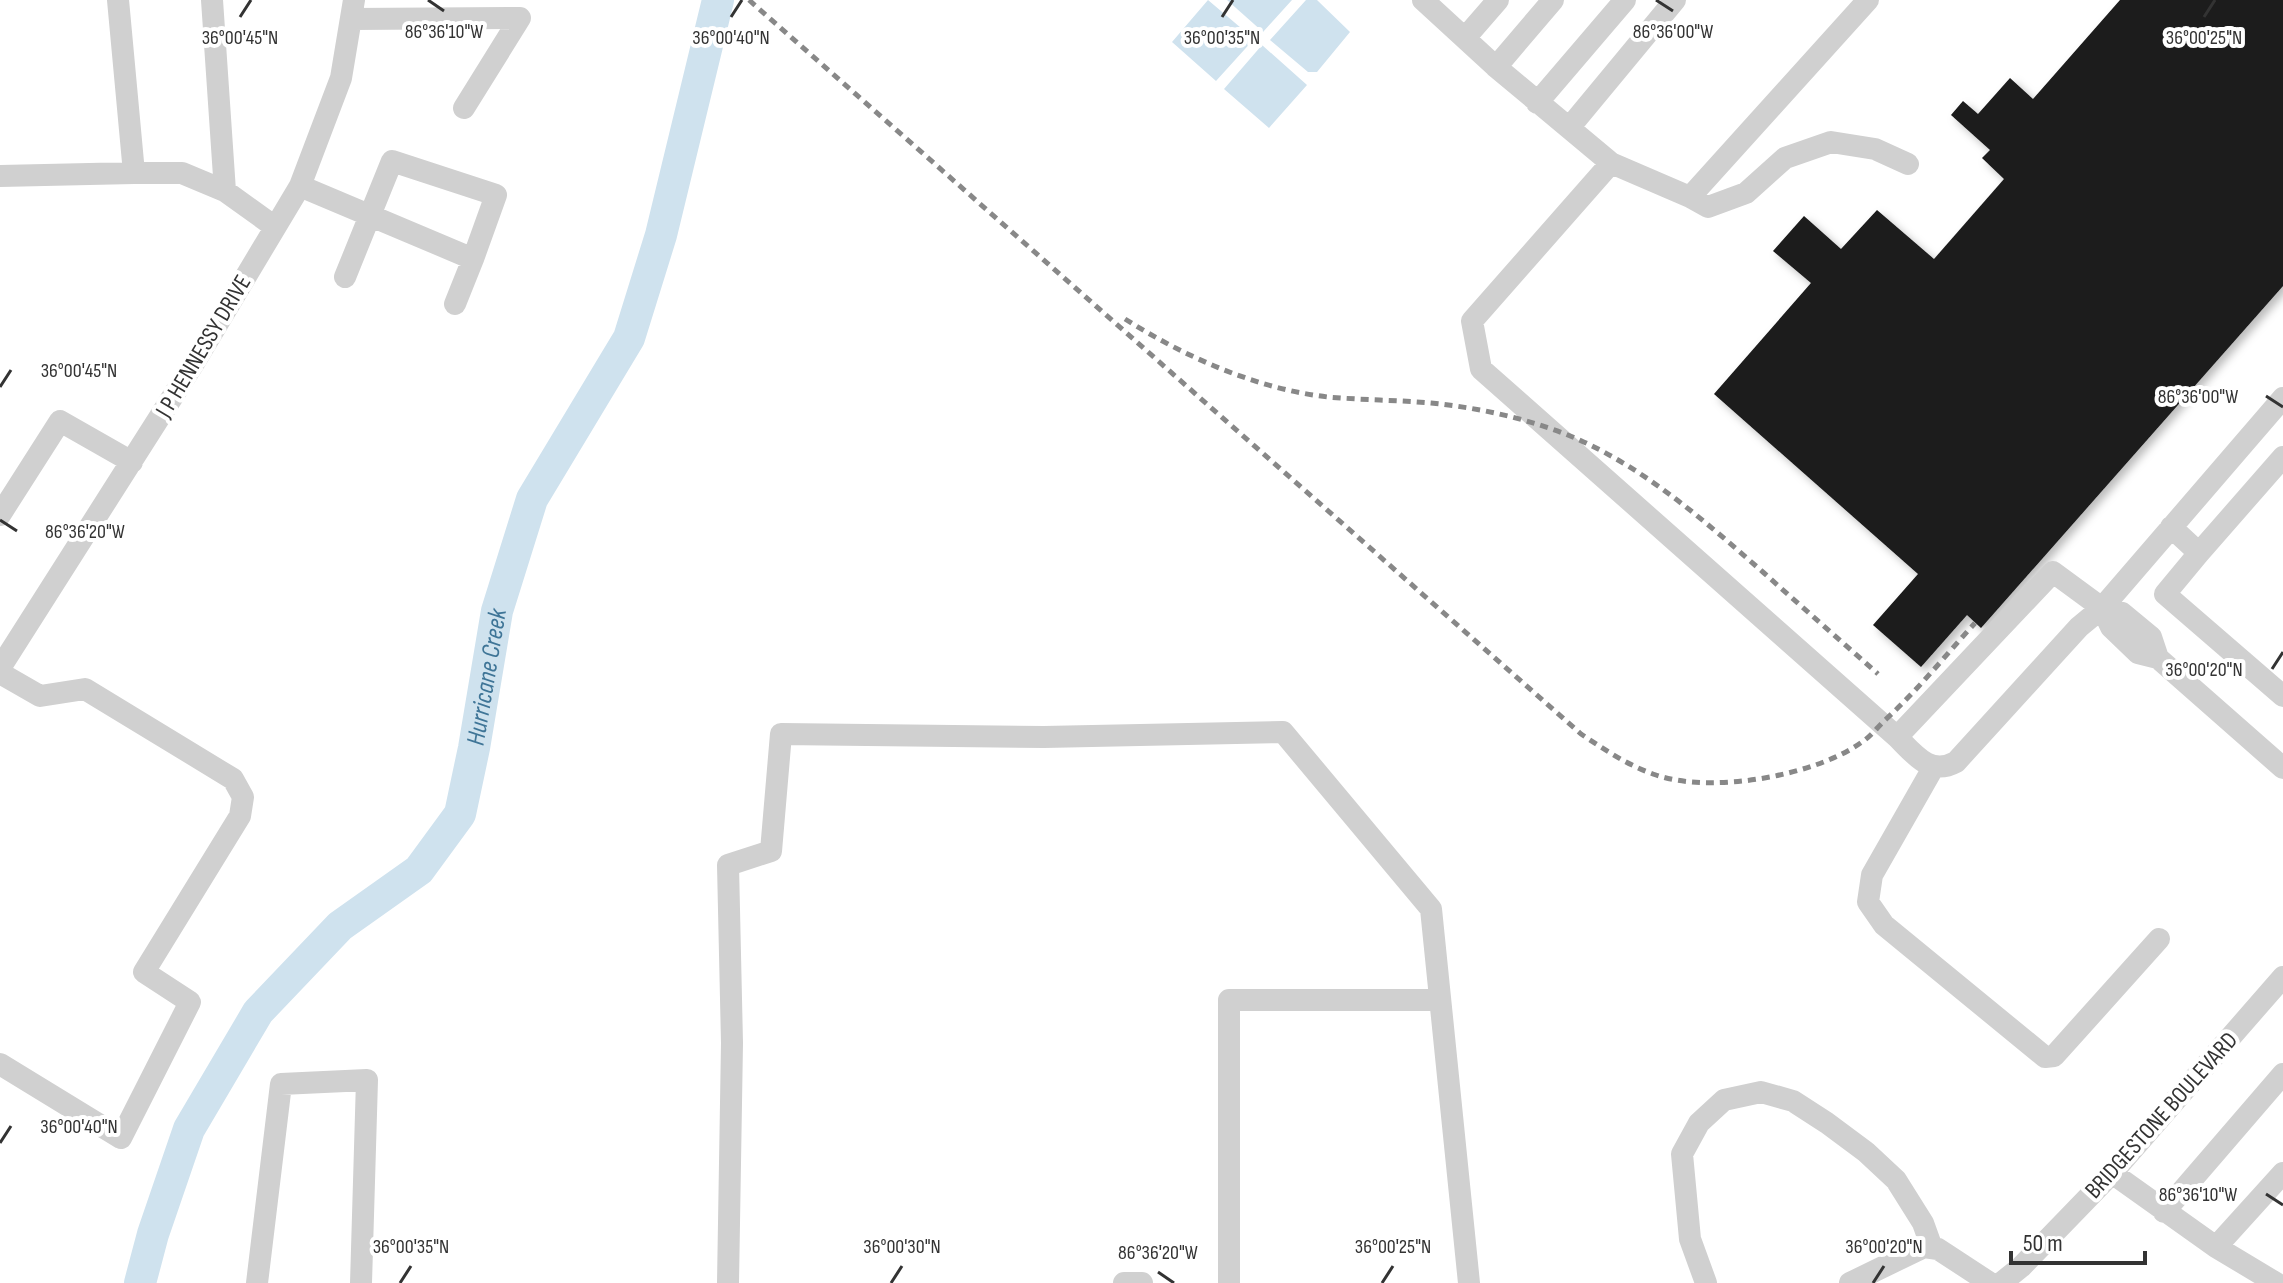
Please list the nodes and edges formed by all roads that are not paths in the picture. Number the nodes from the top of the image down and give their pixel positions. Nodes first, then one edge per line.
1 (118, 0) edge
2 (212, 0) edge
3 (1423, 0) edge
4 (1498, 0) edge
5 (1553, 0) edge
6 (1625, 0) edge
7 (1675, 0) edge
8 (1868, 0) edge
9 (352, 10) edge
10 (1465, 38) junction
11 (1496, 67) junction
12 (1537, 103) junction
13 (464, 108) dead end
14 (1569, 128) junction
15 (1611, 163) junction
16 (1908, 164) dead end
17 (134, 173) junction
18 (0, 176) edge
19 (300, 186) junction
20 (225, 191) junction
21 (1690, 197) junction
22 (371, 216) junction
23 (275, 227) junction
24 (473, 259) junction
25 (345, 277) dead end
26 (455, 304) dead end
27 (2283, 398) edge
28 (2242, 445) junction
29 (132, 462) junction
30 (2278, 463) edge
31 (0, 515) edge
32 (2171, 527) junction
33 (2199, 553) junction
34 (2102, 608) junction
35 (8, 638) edge
36 (0, 671) edge
37 (2283, 696) edge
38 (1897, 737) junction
39 (1933, 768) junction
40 (2283, 768) edge
41 (2159, 939) dead end
42 (2283, 977) edge
43 (1440, 1000) junction
44 (0, 1064) edge
45 (2283, 1074) edge
46 (2112, 1173) junction
47 (2283, 1173) edge
48 (2164, 1212) junction
49 (2216, 1247) junction
50 (1932, 1248) junction
51 (257, 1283) edge
52 (361, 1283) edge
53 (728, 1283) edge
54 (1124, 1283) edge
55 (1142, 1283) edge
56 (1229, 1283) edge
57 (1469, 1283) edge
58 (1706, 1283) edge
59 (1850, 1283) edge
60 (1990, 1283) edge
61 (2001, 1283) edge
62 (2276, 1283) edge

1 - 17 street
2 - 20 street
3 - 10 street
4 - 10 street
5 - 11 street
6 - 12 street
7 - 14 street
8 - 21 street
9 - 13 street
9 - 19 street, J P HENNESSY DRIVE
10 - 11 street
11 - 12 street
12 - 14 street
14 - 15 street
15 - 21 street
15 - 38 street
16 - 21 street
17 - 18 street
17 - 20 street
19 - 22 street
19 - 23 street, J P HENNESSY DRIVE
20 - 23 street
22 - 24 street
22 - 24 street
22 - 25 street
23 - 29 street, J P HENNESSY DRIVE
24 - 26 street
27 - 28 street
28 - 30 street
28 - 32 street
29 - 31 street
29 - 35 street, J P HENNESSY DRIVE
30 - 33 street
32 - 33 street
32 - 34 street
33 - 37 street
34 - 38 street
34 - 39 street
34 - 40 street
35 - 36 street, J P HENNESSY DRIVE
36 - 44 street
38 - 39 street
39 - 41 street
42 - 46 street, BRIDGESTONE BOULEVARD
43 - 53 street
43 - 56 street
43 - 57 street
45 - 48 street
46 - 48 street
46 - 61 street, BRIDGESTONE BOULEVARD
47 - 49 street
48 - 49 street
49 - 62 street
50 - 58 street
50 - 59 street
50 - 60 street
51 - 52 street
54 - 55 street

